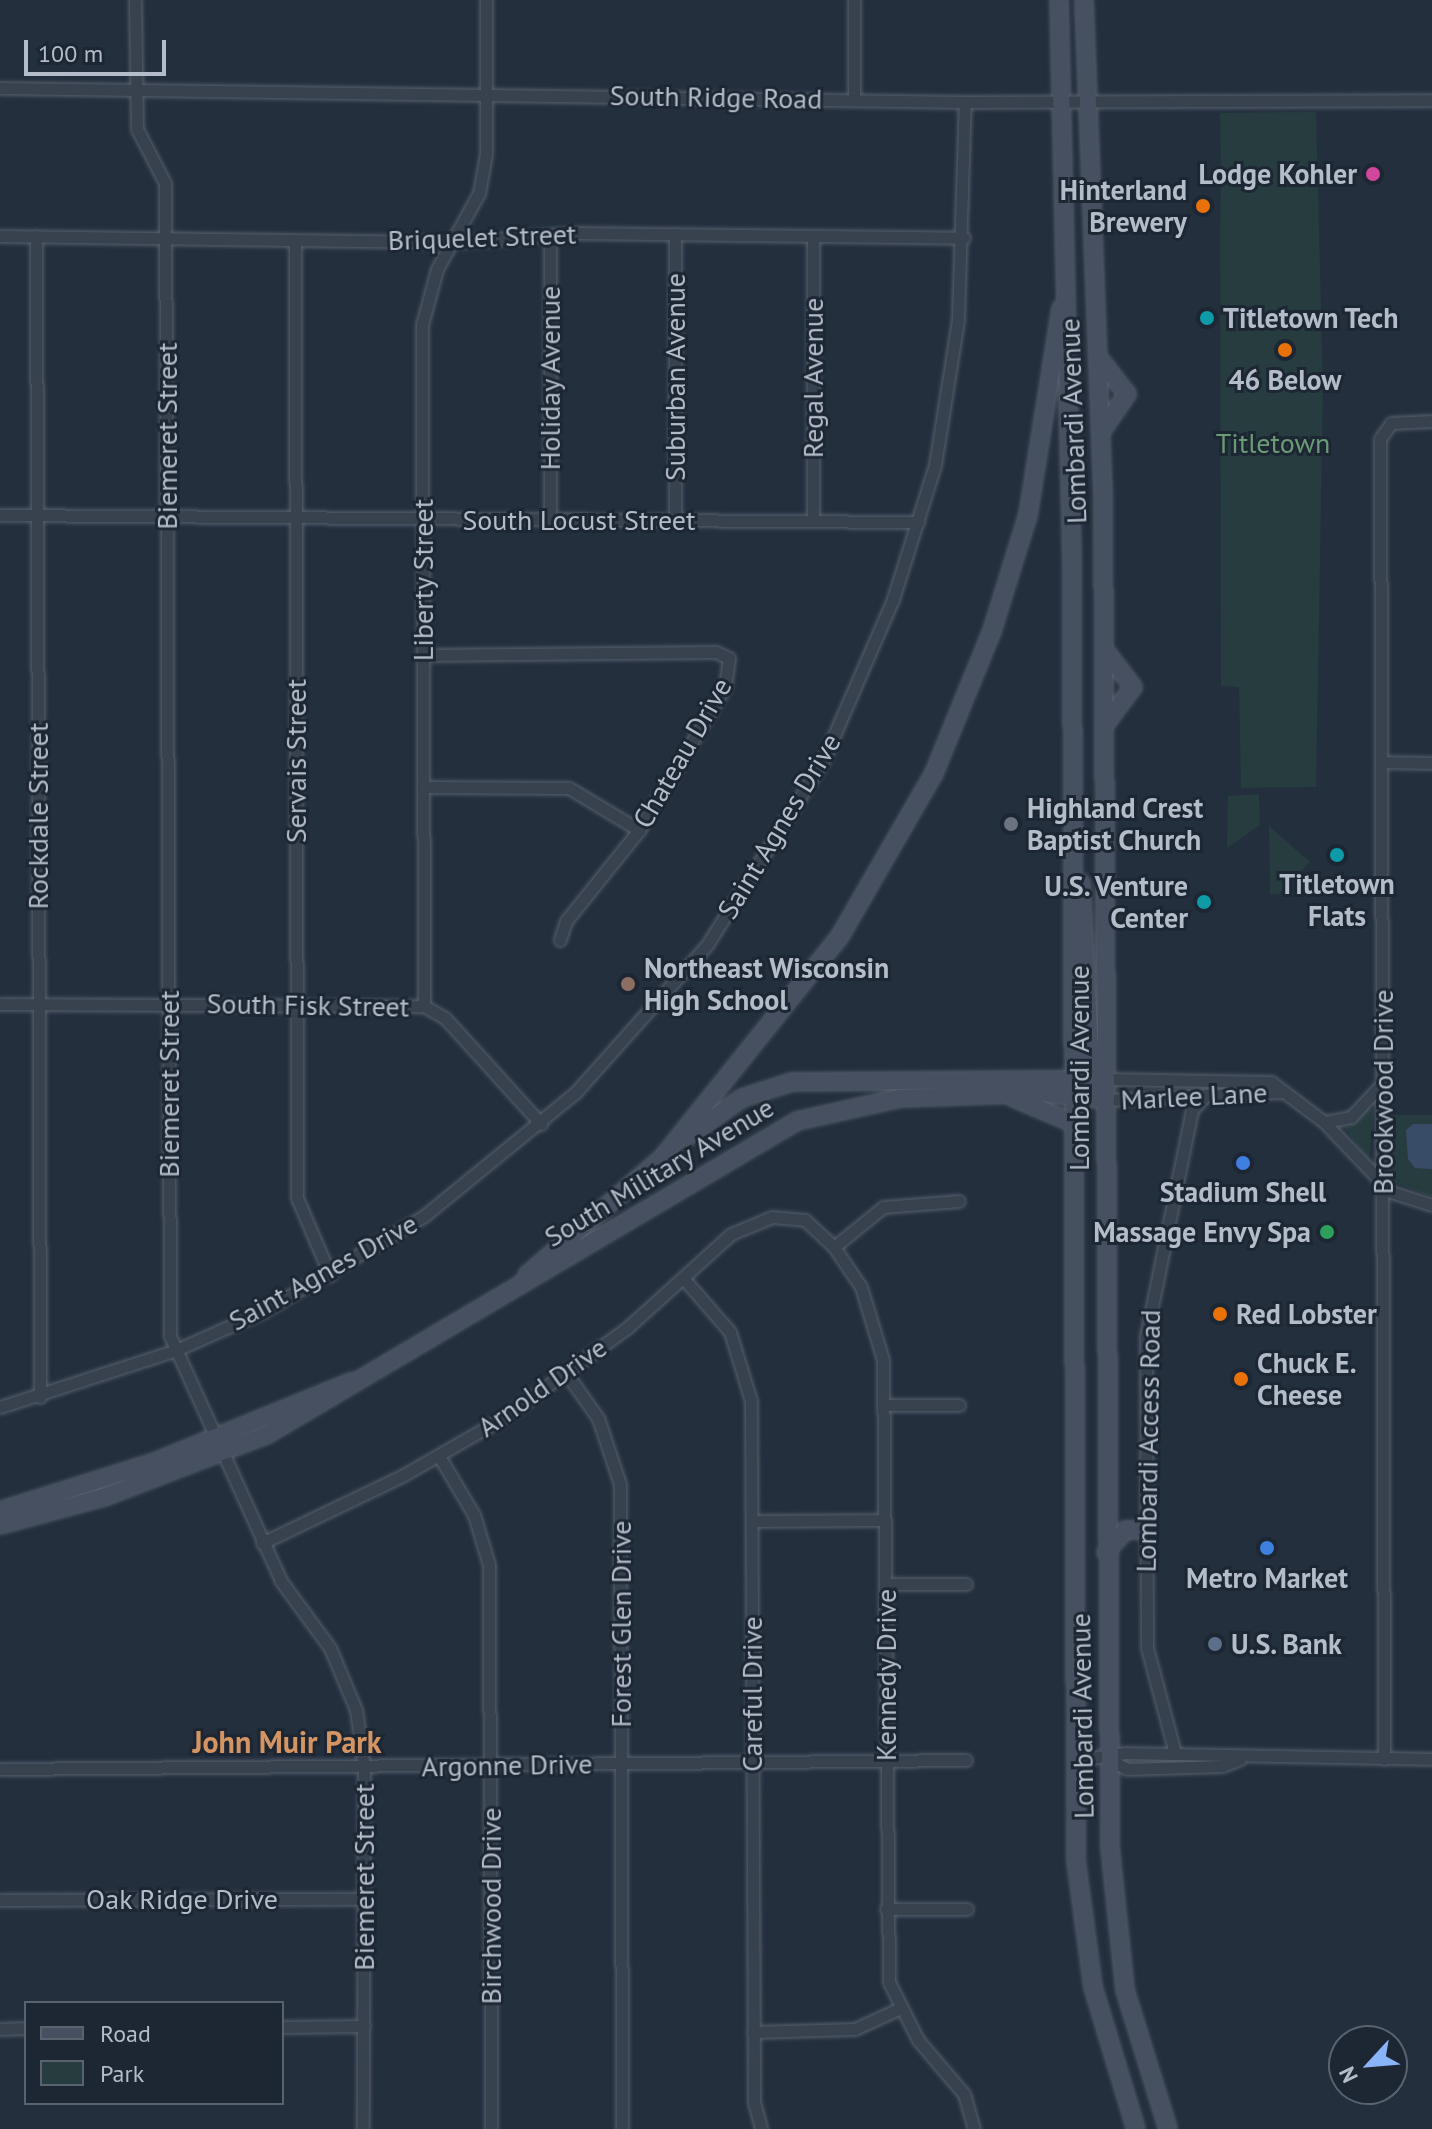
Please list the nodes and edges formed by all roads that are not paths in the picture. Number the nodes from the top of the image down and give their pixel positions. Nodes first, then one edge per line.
1 (135, 0) edge
2 (486, 0) edge
3 (854, 0) edge
4 (1059, 0) edge
5 (1084, 0) edge
6 (0, 88) edge
7 (135, 89) junction
8 (486, 94) junction
9 (854, 100) junction
10 (1432, 100) edge
11 (1088, 101) junction
12 (965, 102) junction
13 (1063, 102) junction
14 (675, 234) junction
15 (550, 235) junction
16 (0, 236) edge
17 (36, 236) junction
18 (813, 236) junction
19 (166, 238) junction
20 (964, 238) junction
21 (295, 240) junction
22 (454, 242) junction
23 (1069, 285) junction
24 (1098, 353) junction
25 (1432, 421) edge
26 (1101, 431) junction
27 (0, 515) edge
28 (37, 515) junction
29 (167, 517) junction
30 (296, 519) junction
31 (422, 520) junction
32 (675, 520) junction
33 (813, 520) junction
34 (550, 521) junction
35 (918, 522) junction
36 (1103, 640) junction
37 (423, 655) junction
38 (1104, 728) junction
39 (1381, 762) junction
40 (1432, 763) edge
41 (423, 787) junction
42 (639, 830) junction
43 (560, 940) dead end
44 (0, 1004) edge
45 (38, 1004) junction
46 (169, 1004) junction
47 (297, 1004) junction
48 (424, 1006) junction
49 (1089, 1078) junction
50 (863, 1079) junction
51 (1383, 1083) junction
52 (1282, 1092) junction
53 (1005, 1095) junction
54 (1073, 1095) junction
55 (1206, 1095) junction
56 (1106, 1100) junction
57 (1170, 1100) junction
58 (863, 1103) junction
59 (1324, 1122) junction
60 (1073, 1123) junction
61 (541, 1124) junction
62 (1188, 1128) junction
63 (663, 1157) junction
64 (1382, 1185) junction
65 (959, 1201) dead end
66 (1432, 1205) edge
67 (805, 1220) joint
68 (834, 1247) junction
69 (330, 1275) junction
70 (526, 1277) junction
71 (684, 1279) junction
72 (176, 1350) junction
73 (566, 1373) junction
74 (40, 1397) junction
75 (885, 1405) junction
76 (959, 1405) dead end
77 (0, 1407) edge
78 (218, 1447) junction
79 (439, 1456) junction
80 (1106, 1509) junction
81 (0, 1511) edge
82 (885, 1520) junction
83 (752, 1521) junction
84 (0, 1525) edge
85 (1126, 1530) junction
86 (1144, 1530) junction
87 (262, 1543) junction
88 (1106, 1552) junction
89 (885, 1584) junction
90 (966, 1584) dead end
91 (1175, 1753) junction
92 (1109, 1759) junction
93 (1241, 1759) junction
94 (1384, 1759) junction
95 (1432, 1759) edge
96 (966, 1760) dead end
97 (1076, 1760) junction
98 (886, 1761) junction
99 (753, 1762) junction
100 (621, 1763) junction
101 (490, 1765) junction
102 (364, 1768) junction
103 (0, 1769) edge
104 (364, 1899) junction
105 (0, 1900) edge
106 (886, 1909) junction
107 (967, 1909) dead end
108 (898, 2009) junction
109 (364, 2026) junction
110 (284, 2027) edge
111 (24, 2028) edge
112 (0, 2029) edge
113 (753, 2032) junction
114 (363, 2129) edge
115 (491, 2129) edge
116 (622, 2129) edge
117 (761, 2129) edge
118 (974, 2129) edge
119 (1136, 2129) edge
120 (1168, 2129) edge

1 - 7 street, Biemeret Street
2 - 8 street, Liberty Street
3 - 9 street
4 - 13 main road, Lombardi Avenue
5 - 11 main road, Lombardi Avenue
6 - 7 street, South Ridge Road
7 - 8 street, South Ridge Road
7 - 19 street, Biemeret Street
8 - 9 street, South Ridge Road
8 - 22 street, Liberty Street
9 - 12 street, South Ridge Road
10 - 11 street, South Ridge Road
11 - 13 street, South Ridge Road
11 - 24 main road, Lombardi Avenue
12 - 13 street, South Ridge Road
12 - 20 street, Saint Agnes Drive
13 - 23 main road, Lombardi Avenue
14 - 15 street, Briquelet Street
14 - 18 street, Briquelet Street
14 - 32 street, Suburban Avenue
15 - 22 street, Briquelet Street
15 - 34 street, Holiday Avenue
16 - 17 street, Briquelet Street
17 - 19 street, Briquelet Street
17 - 28 street, Rockdale Street
18 - 20 street, Briquelet Street
18 - 33 street, Regal Avenue
19 - 21 street, Briquelet Street
19 - 29 street, Biemeret Street
20 - 35 street, Saint Agnes Drive
21 - 22 street, Briquelet Street
21 - 30 street, Servais Street
22 - 31 street, Liberty Street
23 - 49 main road, Lombardi Avenue
23 - 63 main road
24 - 26 main road, Lombardi Avenue
24 - 26 main road
25 - 39 street, Brookwood Drive
26 - 36 main road, Lombardi Avenue
27 - 28 street, South Locust Street
28 - 29 street, South Locust Street
28 - 45 street, Rockdale Street
29 - 30 street, South Locust Street
29 - 46 street, Biemeret Street
30 - 31 street, South Locust Street
30 - 47 street, Servais Street
31 - 34 street, South Locust Street
31 - 37 street, Liberty Street
32 - 33 street, South Locust Street
32 - 34 street, South Locust Street
33 - 35 street, South Locust Street
35 - 61 street, Saint Agnes Drive
36 - 38 main road, Lombardi Avenue
36 - 38 main road
37 - 41 street, Liberty Street
37 - 42 street, Chateau Drive
38 - 49 main road, Lombardi Avenue
39 - 40 street
39 - 51 street, Brookwood Drive
41 - 42 street
41 - 48 street, Liberty Street
42 - 43 street, Chateau Drive
44 - 45 street, South Fisk Street
45 - 46 street, South Fisk Street
45 - 74 street, Rockdale Street
46 - 47 street, South Fisk Street
46 - 72 street, Biemeret Street
47 - 48 street, South Fisk Street
47 - 69 street, Servais Street
48 - 61 street
49 - 50 main road, South Military Avenue
49 - 52 street, Marlee Lane
49 - 54 main road, Lombardi Avenue
49 - 56 main road
50 - 58 street
50 - 63 main road, South Military Avenue
51 - 59 street
51 - 64 street, Brookwood Drive
52 - 55 street, Marlee Lane
52 - 59 street, Marlee Lane
53 - 54 main road, South Military Avenue
53 - 58 main road, South Military Avenue
53 - 60 main road
54 - 56 main road, South Military Avenue
54 - 60 main road, Lombardi Avenue
55 - 57 street, Marlee Lane
55 - 62 street, Lombardi Access Road
56 - 57 street, Marlee Lane
56 - 80 main road, Lombardi Avenue
57 - 62 street
58 - 70 main road, South Military Avenue
59 - 64 street, Marlee Lane
60 - 97 main road, Lombardi Avenue
61 - 69 street, Saint Agnes Drive
62 - 86 street, Lombardi Access Road
63 - 70 main road, South Military Avenue
64 - 66 street, Marlee Lane
64 - 94 street, Brookwood Drive
65 - 68 street
67 - 68 street, Kennedy Drive
67 - 71 street, Arnold Drive
68 - 75 street, Kennedy Drive
69 - 72 street, Saint Agnes Drive
70 - 78 main road, South Military Avenue
71 - 73 street, Arnold Drive
71 - 83 street, Careful Drive
72 - 74 street, Saint Agnes Drive
72 - 78 street, Biemeret Street
73 - 79 street, Arnold Drive
73 - 100 street, Forest Glen Drive
74 - 77 street, Saint Agnes Drive
75 - 76 street
75 - 82 street, Kennedy Drive
78 - 81 main road, South Military Avenue
78 - 84 main road, South Military Avenue
78 - 87 street, Biemeret Street
79 - 87 street, Arnold Drive
79 - 101 street, Birchwood Drive
80 - 85 main road
80 - 88 main road, Lombardi Avenue
82 - 83 street
82 - 89 street, Kennedy Drive
83 - 99 street, Careful Drive
85 - 86 main road
85 - 88 main road
86 - 91 street, Lombardi Access Road
87 - 102 street, Biemeret Street
88 - 92 main road, Lombardi Avenue
89 - 90 street
89 - 98 street, Kennedy Drive
91 - 92 street
91 - 93 street
92 - 93 street
92 - 97 street
92 - 120 main road, Lombardi Avenue
93 - 94 street
94 - 95 street
96 - 98 street, Argonne Drive
97 - 119 main road, Lombardi Avenue
98 - 99 street, Argonne Drive
98 - 106 street, Kennedy Drive
99 - 100 street, Argonne Drive
99 - 113 street, Careful Drive
100 - 101 street, Argonne Drive
100 - 116 street, Forest Glen Drive
101 - 102 street, Argonne Drive
101 - 115 street, Birchwood Drive
102 - 103 street, Argonne Drive
102 - 104 street, Biemeret Street
104 - 105 street, Oak Ridge Drive
104 - 109 street, Biemeret Street
106 - 107 street
106 - 108 street, Kennedy Drive
108 - 113 street
108 - 118 street, Kennedy Drive
109 - 110 street
109 - 114 street, Biemeret Street
111 - 112 street
113 - 117 street, Careful Drive

